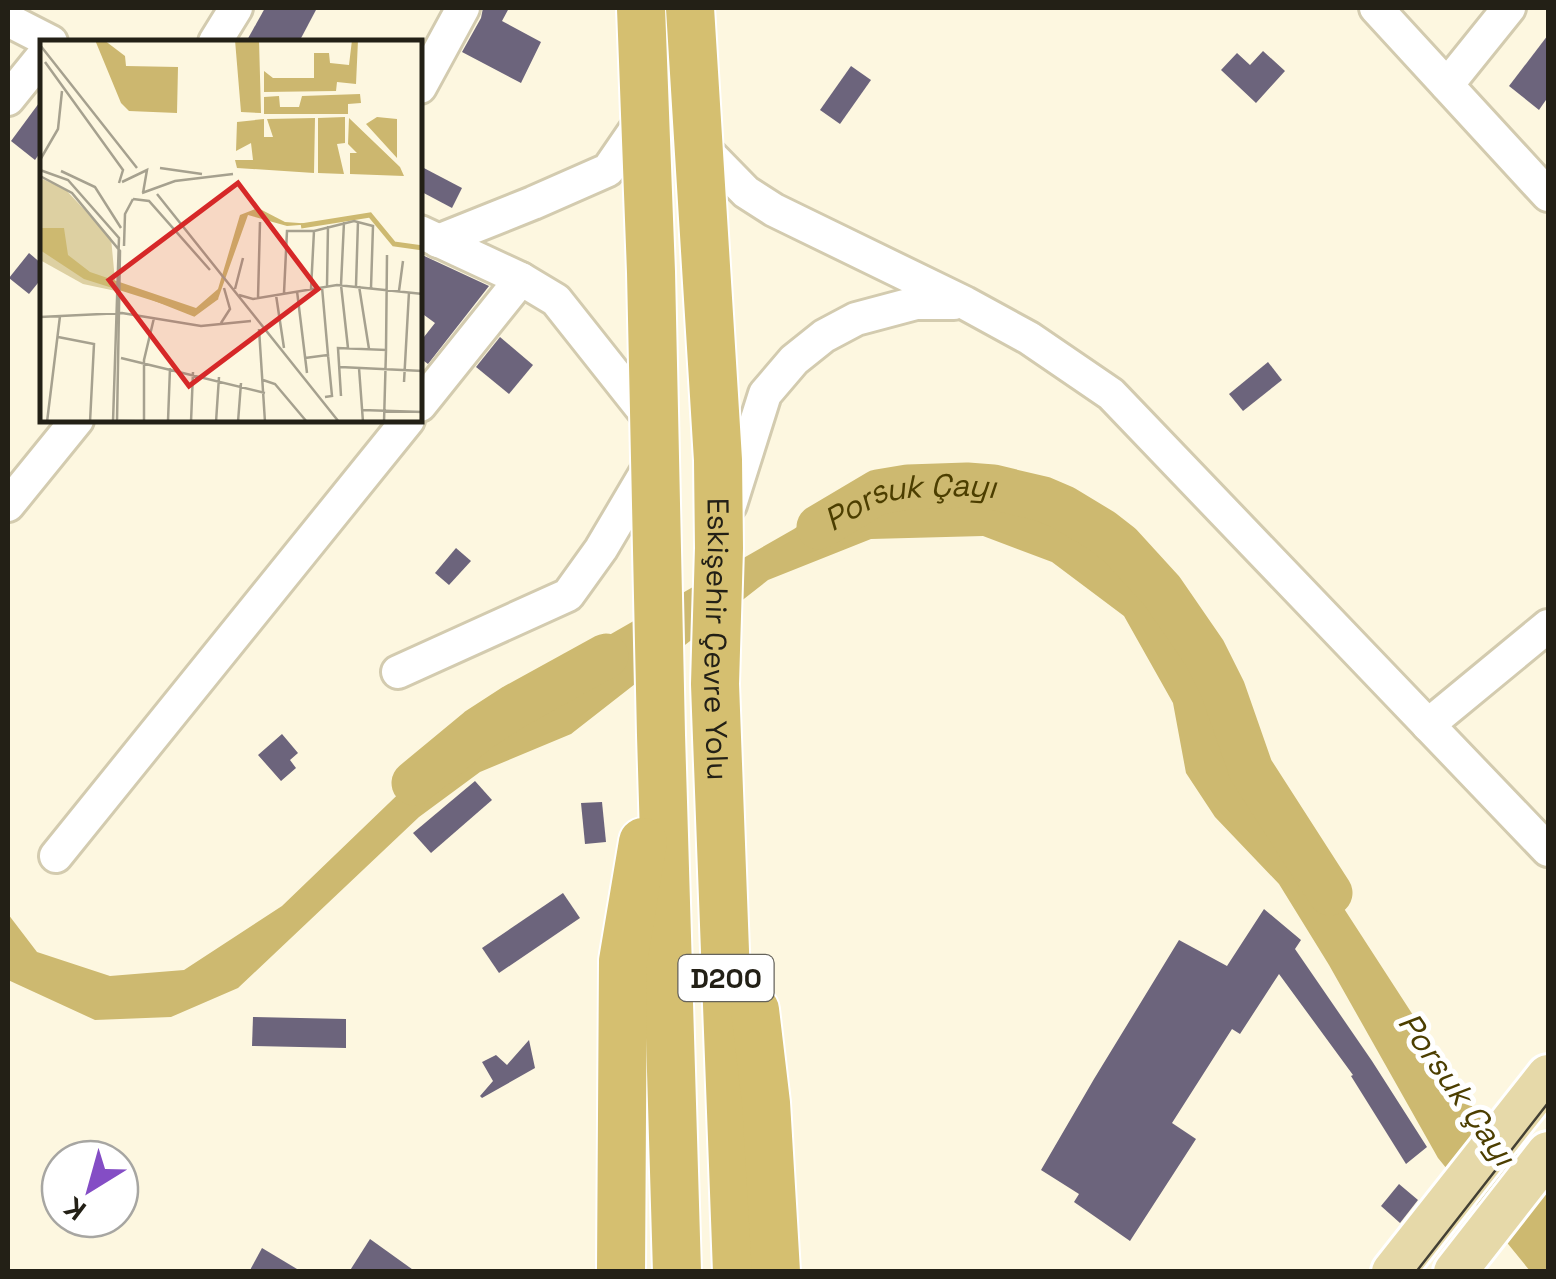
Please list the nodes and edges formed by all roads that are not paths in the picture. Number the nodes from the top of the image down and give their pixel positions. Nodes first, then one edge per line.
1 (236, 8) edge
2 (463, 8) edge
3 (641, 8) edge
4 (1376, 8) edge
5 (1510, 8) edge
6 (697, 17) edge
7 (8, 20) edge
8 (48, 40) edge
9 (216, 40) edge
10 (40, 59) edge
11 (422, 82) edge
12 (1447, 84) junction
13 (8, 99) edge
14 (646, 116) junction
15 (700, 145) junction
16 (1548, 194) edge
17 (429, 236) edge
18 (521, 280) junction
19 (965, 303) junction
20 (422, 403) edge
21 (74, 422) edge
22 (406, 422) edge
23 (655, 441) junction
24 (8, 504) edge
25 (719, 548) junction
26 (1548, 626) edge
27 (398, 672) dead end
28 (716, 684) junction
29 (1428, 725) junction
30 (661, 735) junction
31 (1548, 850) edge
32 (56, 856) dead end
33 (1548, 1076) edge
34 (1548, 1153) edge
35 (1466, 1258) edge
36 (621, 1272) edge
37 (676, 1272) edge
38 (737, 1272) edge
39 (776, 1272) edge
40 (1393, 1272) edge

1 - 9 street
2 - 11 street
3 - 14 highway, Eskişehir Çevre Yolu / D200
4 - 12 street
5 - 12 street
6 - 15 highway, Eskişehir Çevre Yolu / D200
7 - 8 street
10 - 13 street
12 - 16 street
14 - 17 street
14 - 23 highway, Eskişehir Çevre Yolu / D200
15 - 19 street
15 - 25 highway, Eskişehir Çevre Yolu / D200
17 - 18 street
18 - 20 street
18 - 23 street
19 - 25 street
19 - 29 street
21 - 24 street
22 - 32 street
23 - 27 street
23 - 30 highway, Eskişehir Çevre Yolu / D200
25 - 28 highway, Eskişehir Çevre Yolu / D200
26 - 29 street
28 - 38 highway, Eskişehir Çevre Yolu / D200
28 - 39 highway
29 - 31 street
30 - 36 highway
30 - 37 highway, Eskişehir Çevre Yolu / D200
33 - 40 main road
34 - 35 main road

